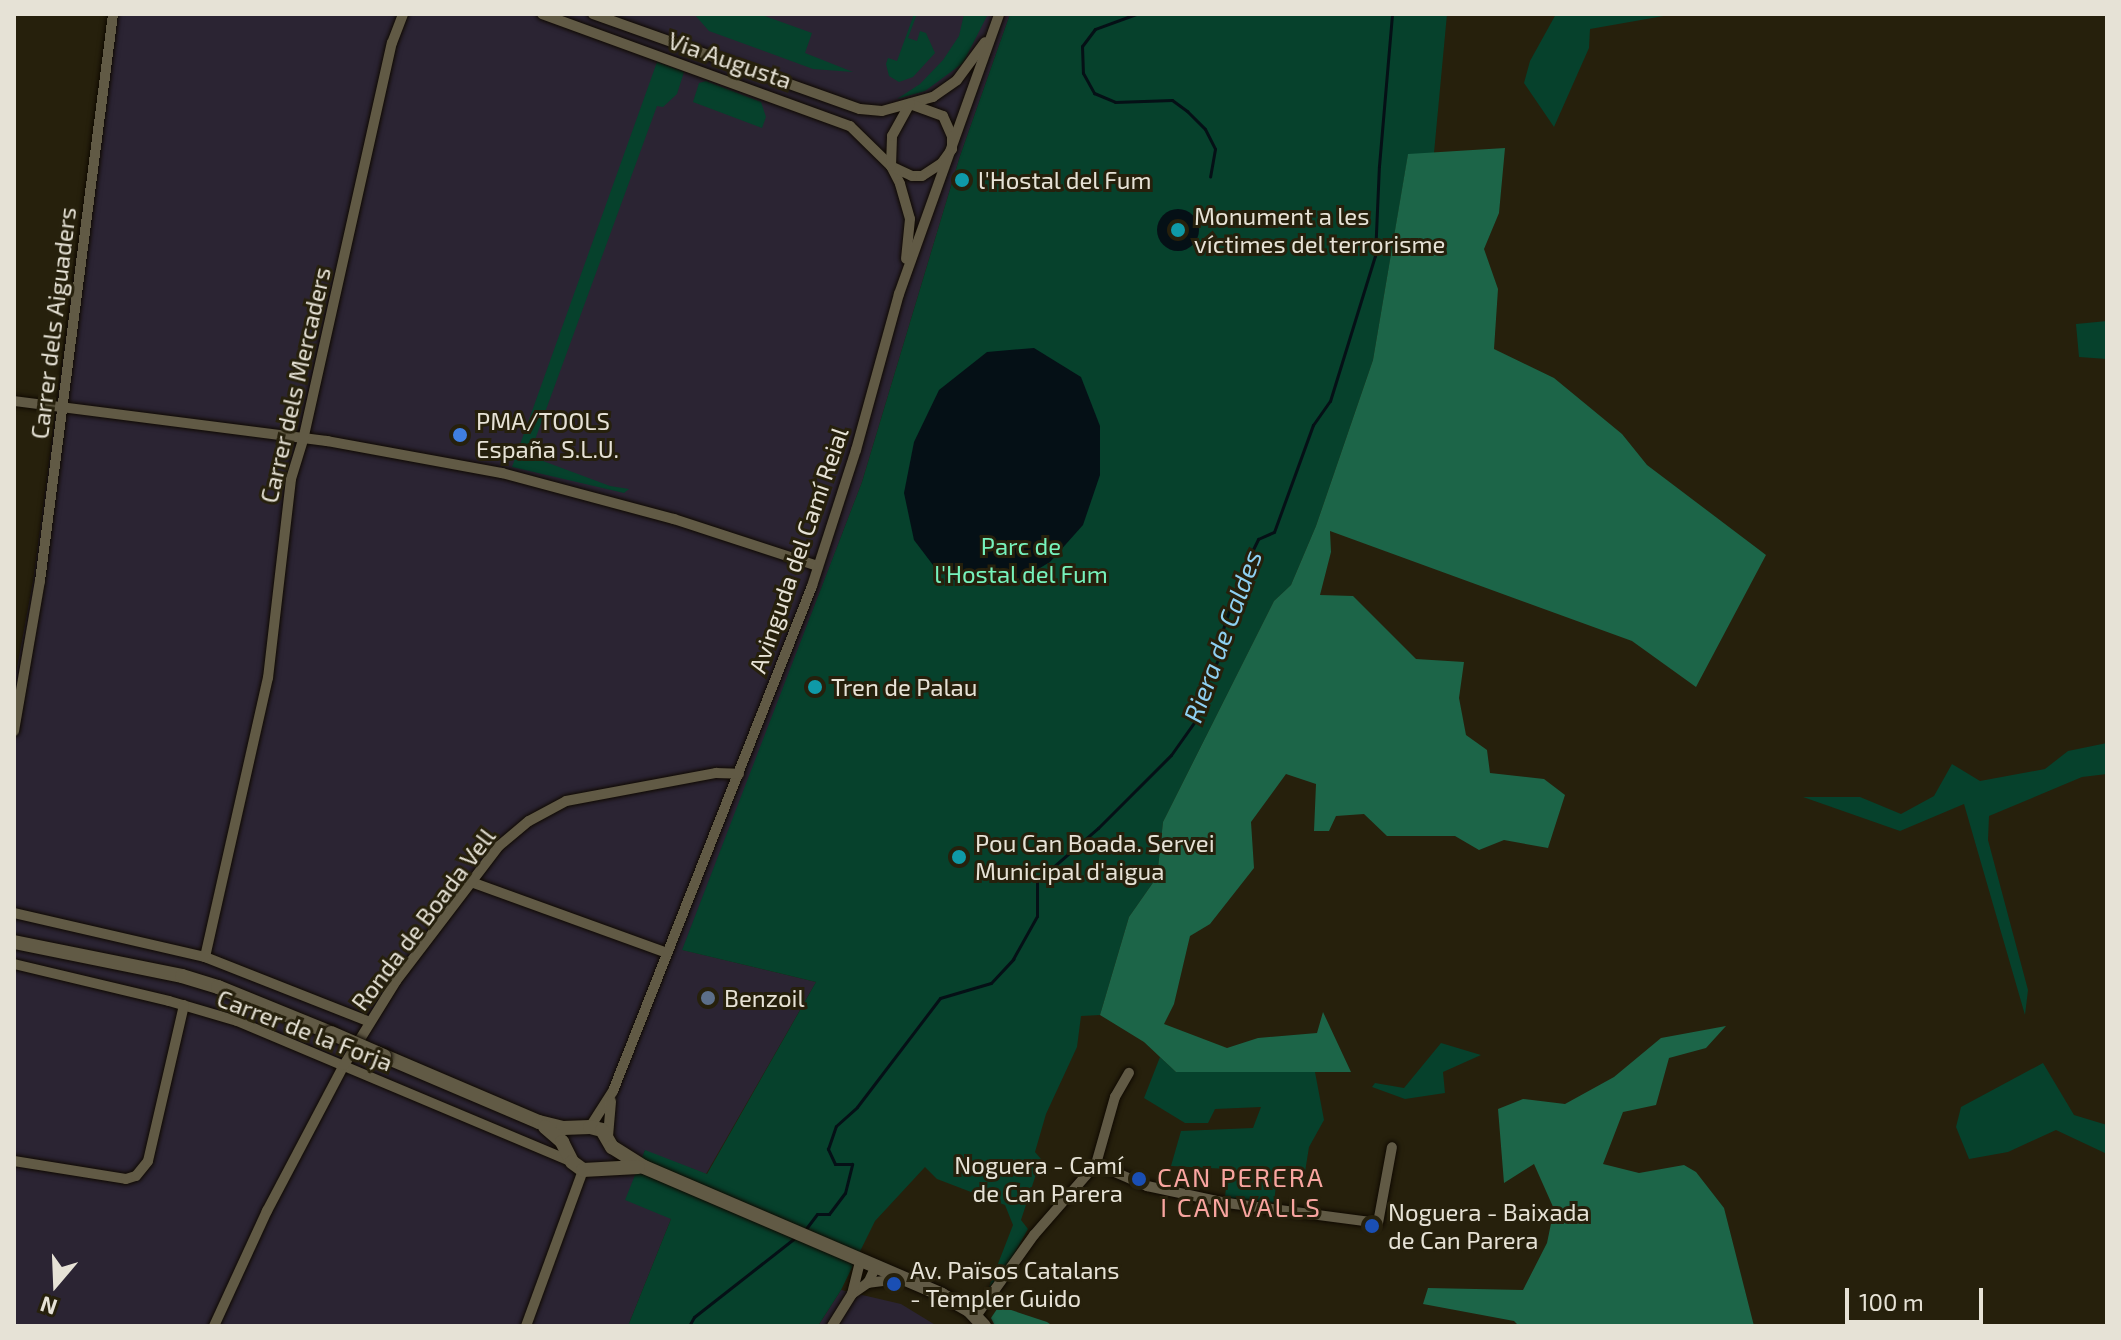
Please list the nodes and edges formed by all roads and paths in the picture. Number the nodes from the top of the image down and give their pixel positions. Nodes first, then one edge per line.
1 (113, 14) edge
2 (403, 14) edge
3 (542, 14) edge
4 (593, 14) edge
5 (999, 14) edge
6 (995, 27) junction
7 (910, 104) junction
8 (952, 149) junction
9 (891, 166) junction
10 (899, 294) junction
11 (14, 401) edge
12 (63, 408) junction
13 (303, 440) junction
14 (818, 566) junction
15 (14, 731) edge
16 (739, 774) junction
17 (471, 882) junction
18 (14, 913) edge
19 (14, 942) edge
20 (14, 950) edge
21 (667, 953) junction
22 (205, 957) junction
23 (14, 964) edge
24 (251, 1000) junction
25 (184, 1005) junction
26 (370, 1022) junction
27 (344, 1065) junction
28 (1129, 1073) dead end
29 (613, 1091) junction
30 (539, 1122) junction
31 (585, 1128) junction
32 (610, 1141) junction
33 (1392, 1147) dead end
34 (14, 1161) edge
35 (574, 1161) junction
36 (1096, 1164) junction
37 (644, 1167) junction
38 (602, 1168) junction
39 (861, 1259) junction
40 (876, 1266) junction
41 (904, 1278) junction
42 (867, 1283) junction
43 (852, 1294) junction
44 (980, 1321) edge
45 (214, 1326) edge
46 (526, 1326) edge
47 (832, 1326) edge

1 - 12 street, Carrer dels Aiguaders
2 - 13 street, Carrer dels Mercaders
3 - 9 street, Via Augusta
4 - 7 street, Via Augusta
5 - 6 street, Avinguda del Camí Reial
6 - 7 street, Via Augusta
6 - 8 street, Avinguda del Camí Reial
7 - 8 street
7 - 9 street, Via Augusta
8 - 9 street
8 - 10 street, Avinguda del Camí Reial
9 - 10 street, Via Augusta
10 - 14 street, Avinguda del Camí Reial
11 - 12 street
12 - 13 street
12 - 15 street, Carrer dels Aiguaders
13 - 14 street
13 - 22 street, Carrer dels Mercaders
14 - 16 street, Avinguda del Camí Reial
16 - 17 street, Ronda de Boada Vell
16 - 21 street, Avinguda del Camí Reial
17 - 21 street
17 - 26 street, Ronda de Boada Vell
18 - 22 street
19 - 24 main road
20 - 24 main road
21 - 29 street, Avinguda del Camí Reial
22 - 26 street
23 - 25 street, Carrer de la Forja
24 - 30 main road, bridge
25 - 27 street, Carrer de la Forja
25 - 34 street
26 - 27 street, Ronda de Boada Vell
27 - 35 street, Carrer de la Forja
27 - 45 street, Ronda de Boada Vell
28 - 36 street
29 - 31 street, Avinguda del Camí Reial
29 - 32 street, Avinguda del Camí Reial
30 - 31 main road
30 - 35 main road
31 - 32 main road
31 - 35 main road
32 - 37 main road
32 - 38 main road
33 - 36 street
35 - 38 main road
35 - 46 street
36 - 44 street
37 - 38 main road
37 - 39 main road
39 - 40 main road
39 - 43 street
40 - 41 main road
40 - 42 street
41 - 42 street
41 - 44 main road
42 - 43 street
43 - 47 street

